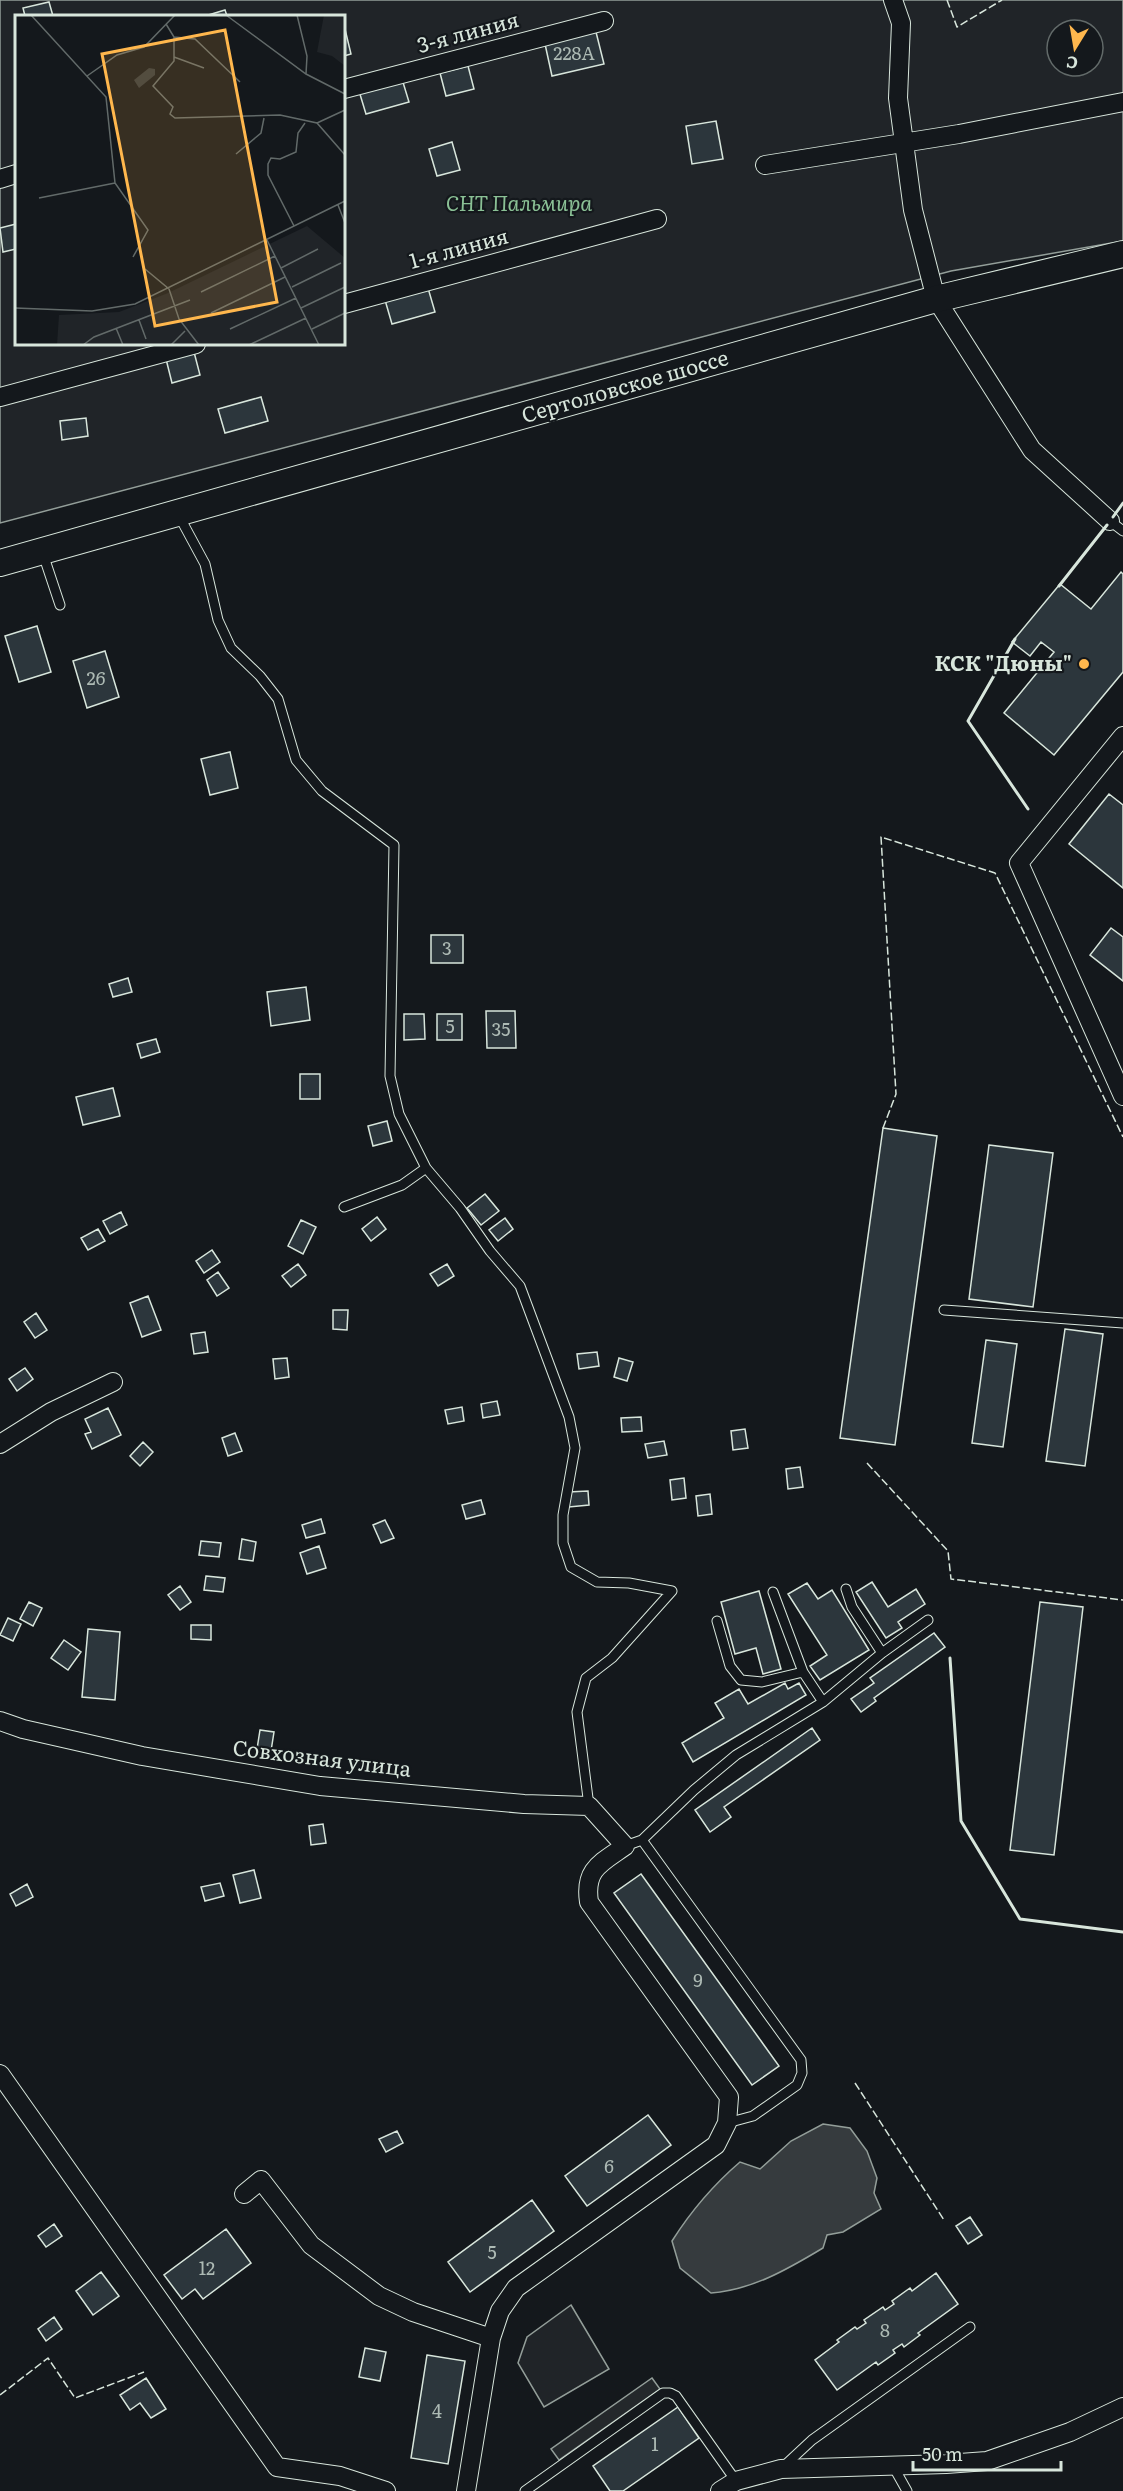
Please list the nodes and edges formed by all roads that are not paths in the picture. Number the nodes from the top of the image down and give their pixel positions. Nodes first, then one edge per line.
1 (893, 0) edge
2 (604, 21) dead end
3 (345, 89) edge
4 (1123, 102) edge
5 (904, 141) junction
6 (765, 165) dead end
7 (15, 174) edge
8 (0, 179) edge
9 (657, 219) dead end
10 (1123, 254) edge
11 (936, 299) junction
12 (345, 303) edge
13 (192, 345) edge
14 (0, 397) edge
15 (178, 514) junction
16 (1117, 526) edge
17 (43, 551) junction
18 (0, 563) edge
19 (60, 605) dead end
20 (1123, 736) edge
21 (1123, 1096) edge
22 (426, 1168) junction
23 (344, 1206) dead end
24 (944, 1310) dead end
25 (1123, 1323) edge
26 (113, 1382) dead end
27 (0, 1443) edge
28 (846, 1589) dead end
29 (773, 1592) dead end
30 (928, 1620) dead end
31 (717, 1621) dead end
32 (882, 1653) junction
33 (803, 1672) junction
34 (823, 1702) junction
35 (0, 1721) edge
36 (589, 1806) junction
37 (642, 1840) junction
38 (625, 1846) junction
39 (0, 2074) edge
40 (727, 2123) junction
41 (244, 2194) dead end
42 (970, 2327) dead end
43 (491, 2338) junction
44 (1123, 2407) edge
45 (893, 2466) junction
46 (781, 2469) junction
47 (736, 2481) junction
48 (386, 2491) edge
49 (466, 2491) edge
50 (525, 2491) edge
51 (720, 2491) edge
52 (907, 2491) edge

1 - 5 street
2 - 3 street, 3-я линия
4 - 5 street
5 - 6 street
5 - 11 street
7 - 8 street
9 - 12 street, 1-я линия
10 - 11 main road, Сертоловское шоссе
11 - 15 main road, Сертоловское шоссе
11 - 16 street
13 - 14 street
15 - 17 main road, Сертоловское шоссе
15 - 22 lane
17 - 18 main road, Сертоловское шоссе
17 - 19 lane
20 - 21 street
22 - 23 lane
22 - 36 lane
24 - 25 lane
26 - 27 street
28 - 32 lane
29 - 33 lane
30 - 32 lane
31 - 33 lane
32 - 34 lane
33 - 34 lane
34 - 37 lane
35 - 36 street, Совхозная улица
36 - 38 street
37 - 38 lane
37 - 40 lane
38 - 40 street
39 - 48 street
40 - 43 street
41 - 43 street
42 - 46 lane
43 - 49 street
44 - 45 street
45 - 46 street
45 - 52 lane
46 - 47 street
47 - 50 lane
47 - 51 street

